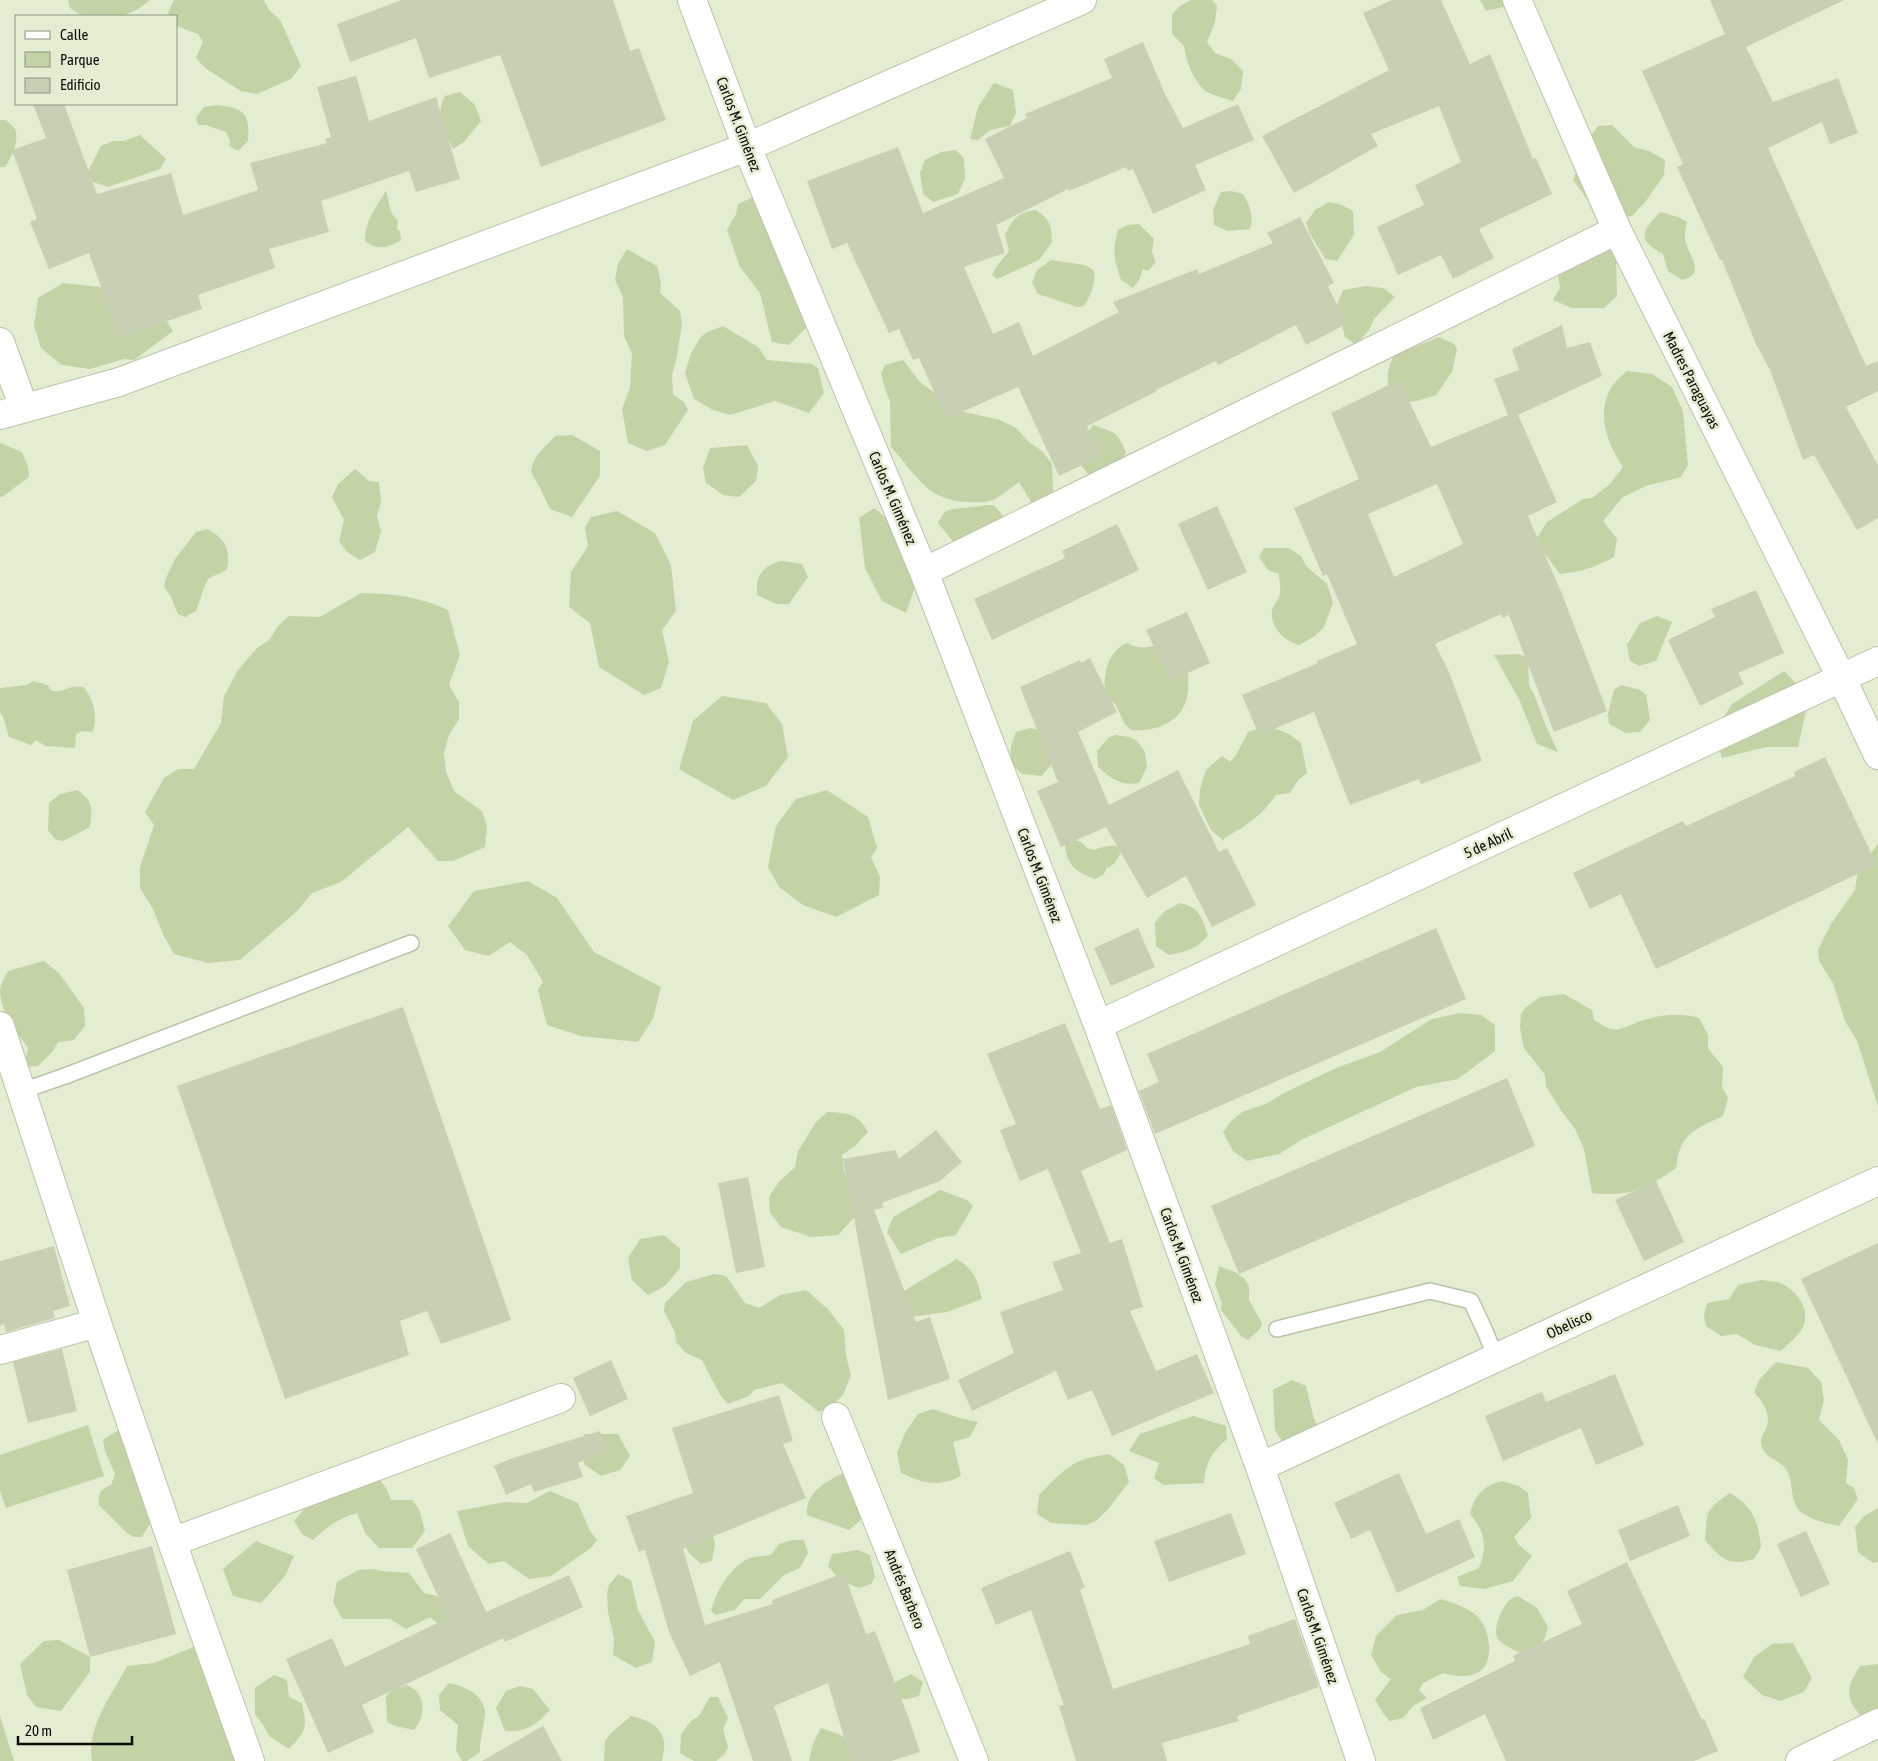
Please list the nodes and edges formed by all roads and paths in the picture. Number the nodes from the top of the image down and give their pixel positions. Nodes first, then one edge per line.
1 (692, 0) edge
2 (1082, 0) edge
3 (1517, 0) edge
4 (747, 147) junction
5 (1617, 230) junction
6 (0, 342) edge
7 (12, 411) edge
8 (924, 572) junction
9 (1878, 661) edge
10 (1842, 679) junction
11 (1878, 755) edge
12 (411, 942) dead end
13 (1098, 1025) junction
14 (0, 1026) edge
15 (22, 1091) junction
16 (1878, 1181) edge
17 (97, 1323) junction
18 (1277, 1329) dead end
19 (0, 1350) edge
20 (1496, 1358) junction
21 (561, 1398) dead end
22 (836, 1417) dead end
23 (1260, 1467) junction
24 (172, 1542) junction
25 (1878, 1723) edge
26 (250, 1761) edge
27 (974, 1761) edge
28 (1361, 1761) edge
29 (1800, 1761) edge

1 - 4 street, Carlos M. Giménez
2 - 4 street
3 - 5 street, Madres Paraguayas
4 - 7 street
4 - 8 street, Carlos M. Giménez
5 - 8 street
5 - 10 street, Madres Paraguayas
6 - 7 street
8 - 13 street, Carlos M. Giménez
9 - 10 street, 5 de Abril
10 - 11 street, Madres Paraguayas
10 - 13 street, 5 de Abril
12 - 15 lane
13 - 23 street, Carlos M. Giménez
14 - 15 street
15 - 17 street
16 - 20 street, Obelisco
17 - 19 street
17 - 24 street
18 - 20 lane
20 - 23 street, Obelisco
21 - 24 street
22 - 27 street, Andrés Barbero
23 - 28 street, Carlos M. Giménez
24 - 26 street
25 - 29 street

